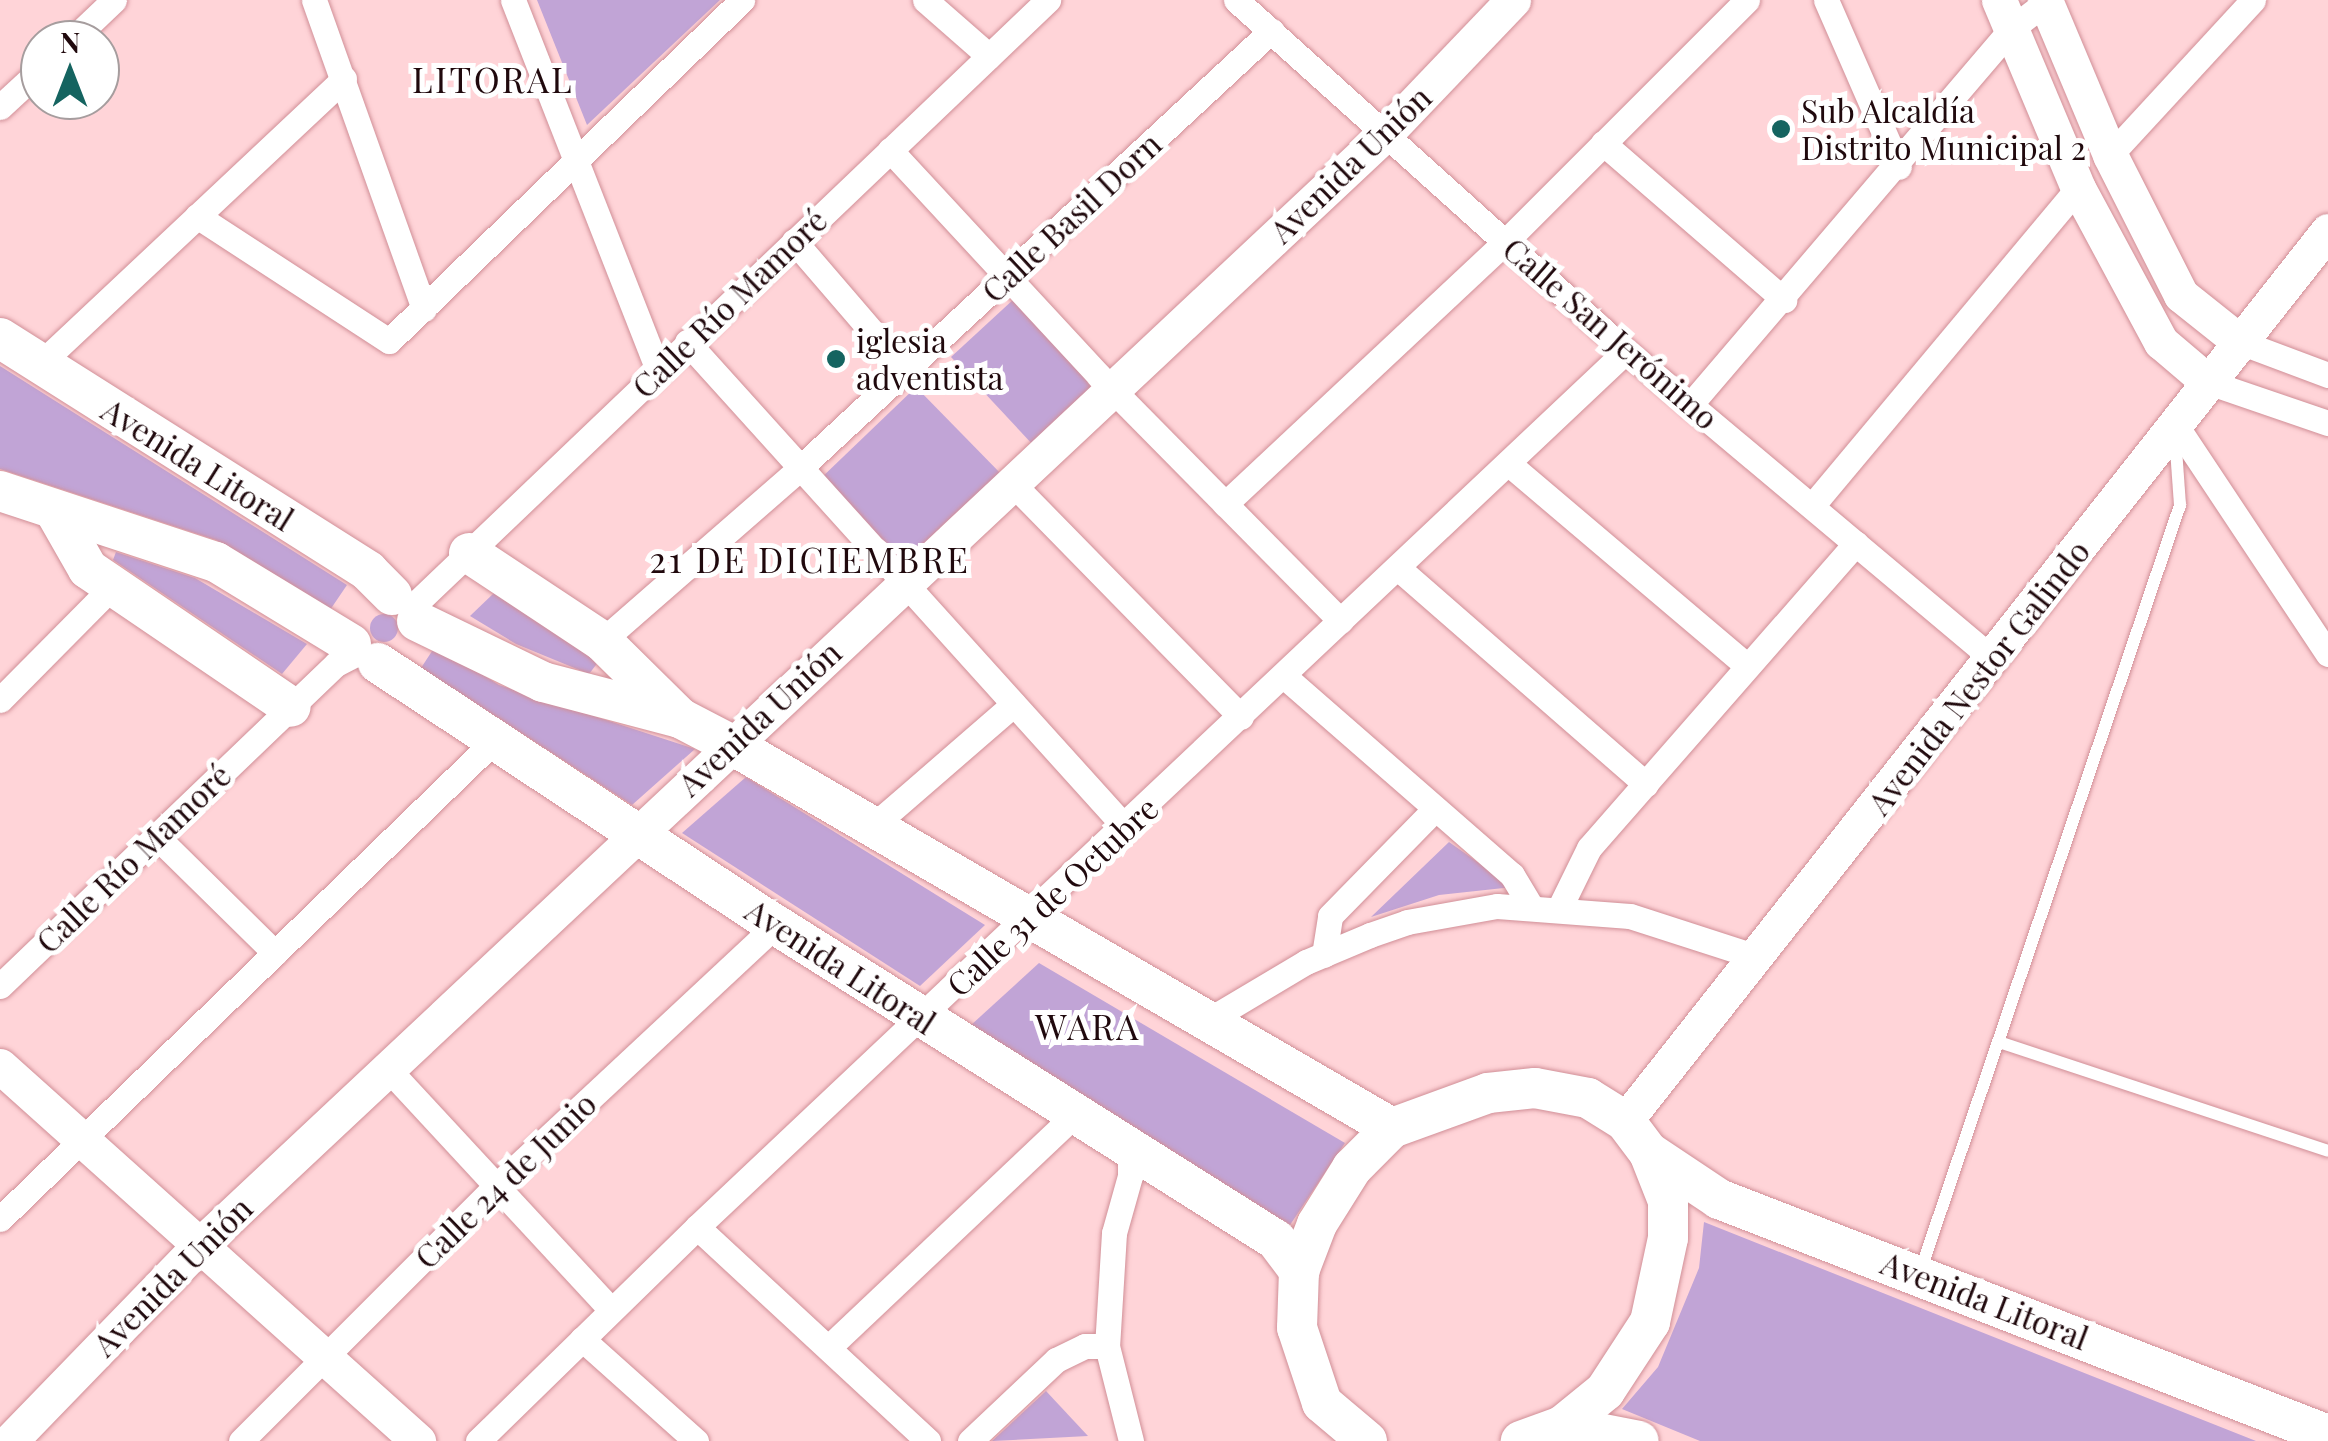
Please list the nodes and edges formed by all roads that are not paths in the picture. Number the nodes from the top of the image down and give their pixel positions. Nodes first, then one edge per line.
1 (114, 0) edge
2 (314, 0) edge
3 (513, 0) edge
4 (742, 0) edge
5 (925, 0) edge
6 (1048, 0) edge
7 (1513, 0) edge
8 (1747, 0) edge
9 (1826, 0) edge
10 (2046, 1) edge
11 (2247, 3) edge
12 (1250, 4) edge
13 (2005, 14) edge
14 (93, 20) edge
15 (1271, 31) junction
16 (989, 56) junction
17 (344, 79) junction
18 (20, 89) edge
19 (0, 108) edge
20 (1384, 135) junction
21 (1603, 143) junction
22 (890, 150) junction
23 (2110, 156) junction
24 (576, 166) junction
25 (1898, 167) junction
26 (2078, 188) junction
27 (198, 216) junction
28 (2328, 232) edge
29 (1506, 241) junction
30 (794, 242) junction
31 (1006, 277) junction
32 (1784, 300) junction
33 (424, 309) junction
34 (0, 338) edge
35 (687, 342) junction
36 (2240, 342) junction
37 (1626, 352) junction
38 (40, 364) junction
39 (658, 370) junction
40 (905, 370) junction
41 (2328, 375) edge
42 (2208, 382) junction
43 (1114, 386) junction
44 (1690, 405) junction
45 (2328, 422) edge
46 (2174, 424) junction
47 (1509, 464) junction
48 (800, 468) junction
49 (1010, 481) junction
50 (0, 491) edge
51 (1225, 504) junction
52 (1812, 506) junction
53 (56, 513) junction
54 (1856, 543) junction
55 (468, 553) junction
56 (1398, 568) junction
57 (904, 583) junction
58 (113, 586) junction
59 (407, 608) junction
60 (1341, 621) junction
61 (602, 641) junction
62 (362, 653) junction
63 (2328, 654) edge
64 (1993, 659) junction
65 (1747, 666) junction
66 (1285, 676) junction
67 (0, 700) edge
68 (1014, 704) junction
69 (291, 707) junction
70 (1241, 717) junction
71 (680, 718) junction
72 (497, 738) junction
73 (732, 744) junction
74 (1646, 784) junction
75 (1432, 812) junction
76 (873, 826) junction
77 (1125, 827) junction
78 (638, 830) junction
79 (156, 836) junction
80 (1531, 907) junction
81 (1560, 907) junction
82 (1028, 916) junction
83 (776, 925) junction
84 (275, 954) junction
85 (1324, 955) junction
86 (1757, 957) junction
87 (0, 986) edge
88 (923, 1019) junction
89 (1208, 1021) junction
90 (2002, 1043) junction
91 (0, 1066) edge
92 (388, 1070) junction
93 (1074, 1115) junction
94 (1625, 1121) junction
95 (1392, 1128) junction
96 (80, 1135) junction
97 (1130, 1148) junction
98 (2328, 1150) edge
99 (1649, 1152) junction
100 (497, 1186) junction
101 (0, 1219) edge
102 (696, 1227) junction
103 (202, 1243) junction
104 (1299, 1271) junction
105 (1919, 1274) junction
106 (610, 1310) junction
107 (582, 1339) junction
108 (1107, 1346) junction
109 (829, 1347) junction
110 (324, 1355) junction
111 (1320, 1422) edge
112 (1562, 1426) junction
113 (2328, 1435) edge
114 (1125, 1438) edge
115 (10, 1441) edge
116 (241, 1441) edge
117 (418, 1441) edge
118 (478, 1441) edge
119 (696, 1441) edge
120 (928, 1441) edge
121 (970, 1441) edge
122 (1368, 1441) edge
123 (1520, 1441) edge
124 (1639, 1441) edge

1 - 14 street
2 - 17 street
3 - 24 street
4 - 24 street
5 - 16 street
6 - 16 street, Calle Río Mamoré
7 - 20 street, Avenida Unión
8 - 21 street
9 - 25 street
10 - 13 street
10 - 23 street
11 - 23 street
12 - 15 street, Calle San Jerónimo
13 - 25 street
13 - 26 street
15 - 20 street, Calle San Jerónimo
15 - 31 street, Calle Basil Dorn
16 - 22 street, Calle Río Mamoré
17 - 27 street
17 - 33 street
18 - 19 street
20 - 29 street, Calle San Jerónimo
20 - 43 street, Avenida Unión
21 - 29 street
21 - 32 street
22 - 30 street, Calle Río Mamoré
22 - 31 street
23 - 36 street
24 - 33 street
24 - 39 street
25 - 32 street
26 - 42 street
26 - 52 street
27 - 33 street
27 - 38 street
28 - 36 street, Avenida Nestor Galindo
29 - 37 street, Calle San Jerónimo
29 - 51 street
30 - 35 street, Calle Río Mamoré
30 - 40 street
31 - 40 street, Calle Basil Dorn
31 - 43 street
32 - 44 street
34 - 38 main road, Avenida Litoral
35 - 39 street, Calle Río Mamoré
35 - 48 street
36 - 41 street
36 - 42 street, Avenida Nestor Galindo
37 - 44 street, Calle San Jerónimo
37 - 47 street, Calle 31 de Octubre
38 - 59 main road, Avenida Litoral
39 - 55 street, Calle Río Mamoré
40 - 48 street, Calle Basil Dorn
42 - 45 street
42 - 46 street, Avenida Nestor Galindo
43 - 49 street, Avenida Unión
43 - 51 street
44 - 52 street, Calle San Jerónimo
46 - 63 street
46 - 64 street, Avenida Nestor Galindo
46 - 90 lane
47 - 56 street, Calle 31 de Octubre
47 - 65 street
48 - 57 street
48 - 61 street, Calle Basil Dorn
49 - 57 street, Avenida Unión
49 - 70 street
50 - 53 main road, Avenida Litoral
51 - 60 street
52 - 54 street, Calle San Jerónimo
53 - 58 main road
53 - 62 main road, Avenida Litoral
54 - 64 street, Calle San Jerónimo
54 - 65 street
55 - 59 street, Calle Río Mamoré
55 - 61 main road
56 - 60 street, Calle 31 de Octubre
56 - 74 street
57 - 68 street
57 - 73 street, Avenida Unión
58 - 67 street
58 - 69 main road
59 - 62 main road
59 - 62 main road
59 - 71 main road, Avenida Litoral
60 - 66 street, Calle 31 de Octubre
61 - 71 main road
62 - 69 street, Calle Río Mamoré
62 - 72 main road, Avenida Litoral
64 - 86 street, Avenida Nestor Galindo
65 - 74 street
66 - 70 street, Calle 31 de Octubre
66 - 75 street
68 - 76 street
68 - 77 street
69 - 79 street, Calle Río Mamoré
70 - 77 street, Calle 31 de Octubre
71 - 73 main road, Avenida Litoral
72 - 78 main road, Avenida Litoral
72 - 84 street
73 - 76 main road, Avenida Litoral
73 - 78 street, Avenida Unión
74 - 81 street
75 - 80 street
75 - 85 street
76 - 82 main road, Avenida Litoral
77 - 82 street, Calle 31 de Octubre
78 - 83 main road, Avenida Litoral
78 - 92 street, Avenida Unión
79 - 84 street
79 - 87 street, Calle Río Mamoré
80 - 81 street
80 - 85 street
81 - 86 street
82 - 88 street, Calle 31 de Octubre
82 - 89 main road, Avenida Litoral
83 - 88 main road, Avenida Litoral
83 - 100 street, Calle 24 de Junio
84 - 96 street
85 - 89 street
86 - 94 street, Avenida Nestor Galindo
88 - 93 main road, Avenida Litoral
88 - 102 street, Calle 31 de Octubre
89 - 95 main road, Avenida Litoral
90 - 98 lane
90 - 105 lane
91 - 96 street
92 - 100 street
92 - 103 street, Avenida Unión
93 - 97 main road, Avenida Litoral
93 - 109 street
94 - 95 main road
94 - 99 main road
95 - 104 main road
96 - 101 street
96 - 103 street
97 - 104 main road, Avenida Litoral
97 - 108 street
99 - 105 main road, Avenida Litoral
99 - 112 main road
100 - 106 street
100 - 110 street, Calle 24 de Junio
102 - 106 street, Calle 31 de Octubre
102 - 109 street
103 - 110 street
103 - 115 street, Avenida Unión
104 - 111 main road
105 - 113 main road, Avenida Litoral
106 - 107 street, Calle 31 de Octubre
107 - 118 street, Calle 31 de Octubre
107 - 119 street
108 - 114 street
108 - 121 street
109 - 120 street
110 - 116 street, Calle 24 de Junio
110 - 117 street
111 - 122 main road
112 - 123 main road
112 - 124 main road

